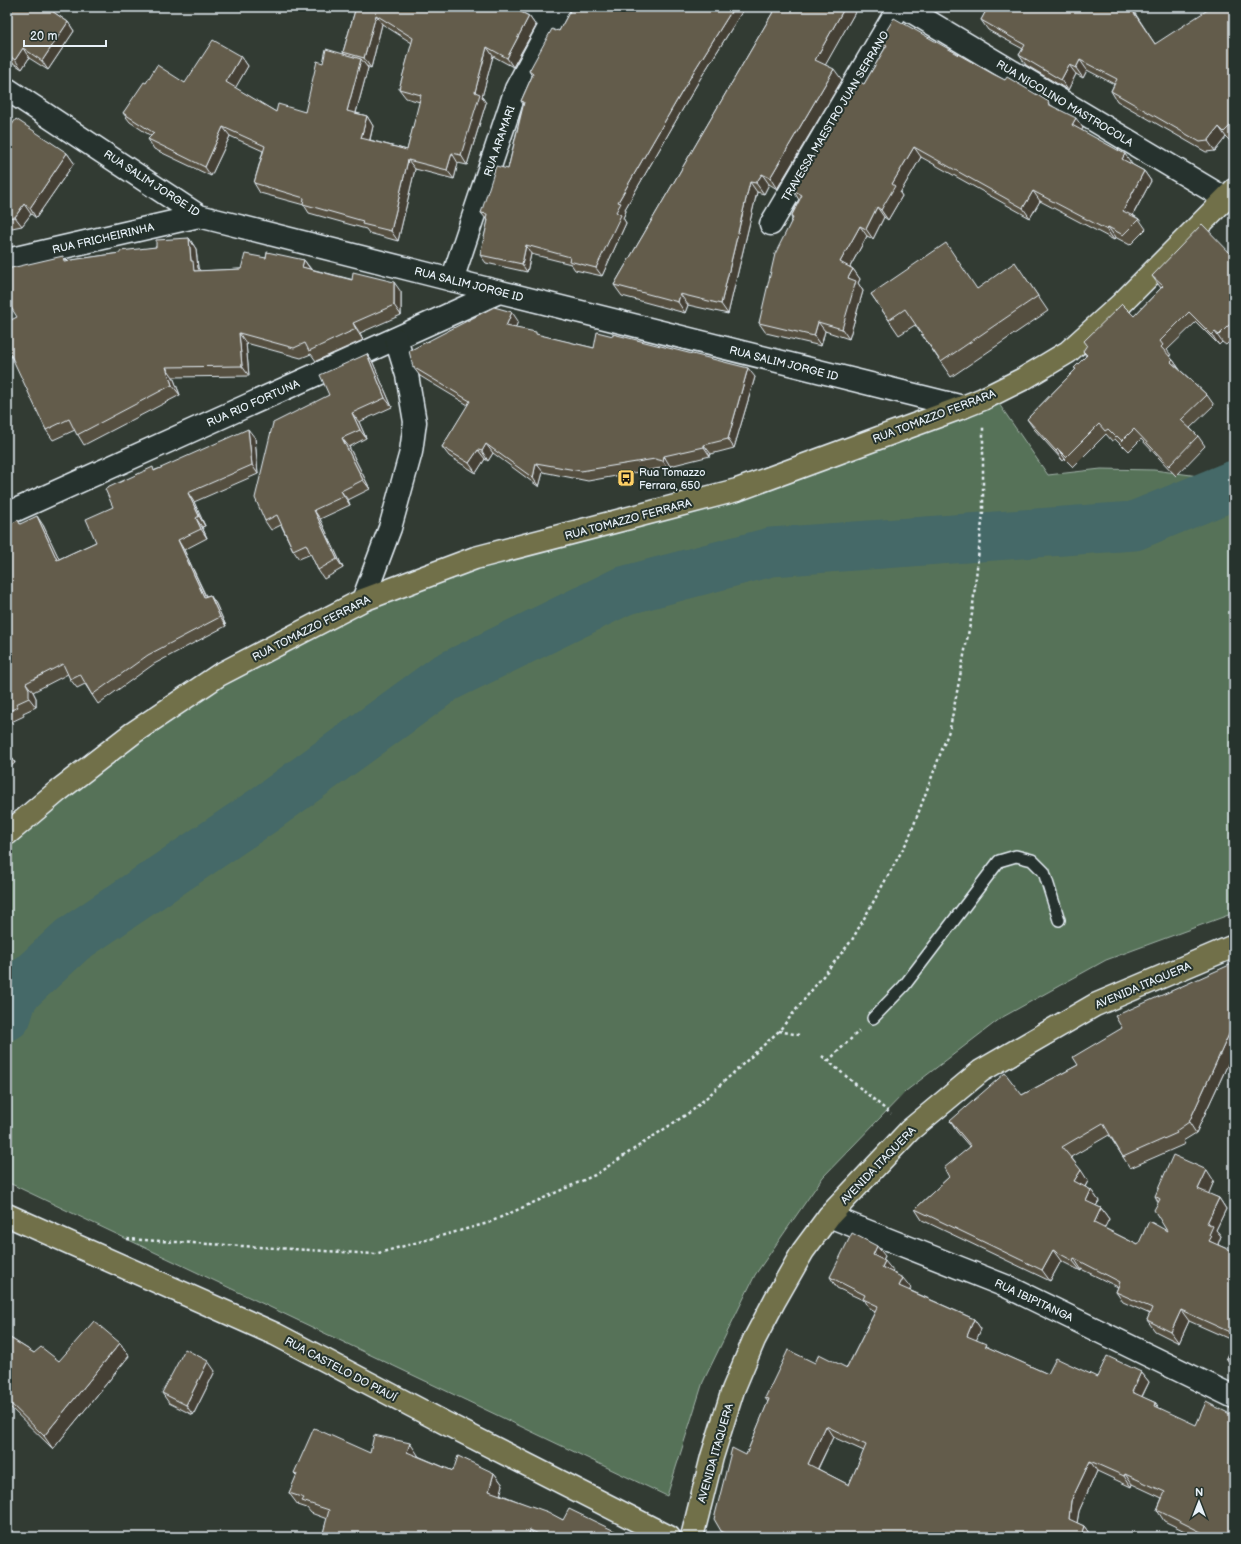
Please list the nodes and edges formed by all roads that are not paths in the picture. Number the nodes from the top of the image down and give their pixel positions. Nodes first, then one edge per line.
1 (527, 7) edge
2 (899, 7) edge
3 (904, 7) edge
4 (556, 14) edge
5 (7, 89) edge
6 (1230, 195) edge
7 (199, 216) junction
8 (771, 224) dead end
9 (7, 260) edge
10 (452, 280) junction
11 (499, 292) junction
12 (396, 339) junction
13 (973, 403) junction
14 (7, 514) edge
15 (363, 600) junction
16 (7, 834) edge
17 (1059, 920) dead end
18 (1234, 946) edge
19 (872, 1018) road end
20 (7, 1215) edge
21 (829, 1216) junction
22 (1234, 1397) edge
23 (669, 1537) edge
24 (692, 1537) edge

1 - 4 street
2 - 8 street, TRAVESSA MAESTRO JUAN SERRANO
3 - 6 street, RUA NICOLINO MASTROCOLA
4 - 10 street, RUA ARAMARI
5 - 7 street, RUA SALIM JORGE ID
6 - 13 main road, RUA TOMAZZO FERRARA
7 - 9 street, RUA FRICHEIRINHA
7 - 10 street, RUA SALIM JORGE ID
10 - 11 street, RUA SALIM JORGE ID
11 - 12 street, RUA RIO FORTUNA
11 - 13 street, RUA SALIM JORGE ID
12 - 14 street, RUA RIO FORTUNA
12 - 15 street
13 - 15 main road, RUA TOMAZZO FERRARA
15 - 16 main road, RUA TOMAZZO FERRARA
17 - 19 lane
18 - 21 main road, AVENIDA ITAQUERA
20 - 23 main road, RUA CASTELO DO PIAUÍ
21 - 22 street, RUA IBIPITANGA
21 - 24 main road, AVENIDA ITAQUERA

